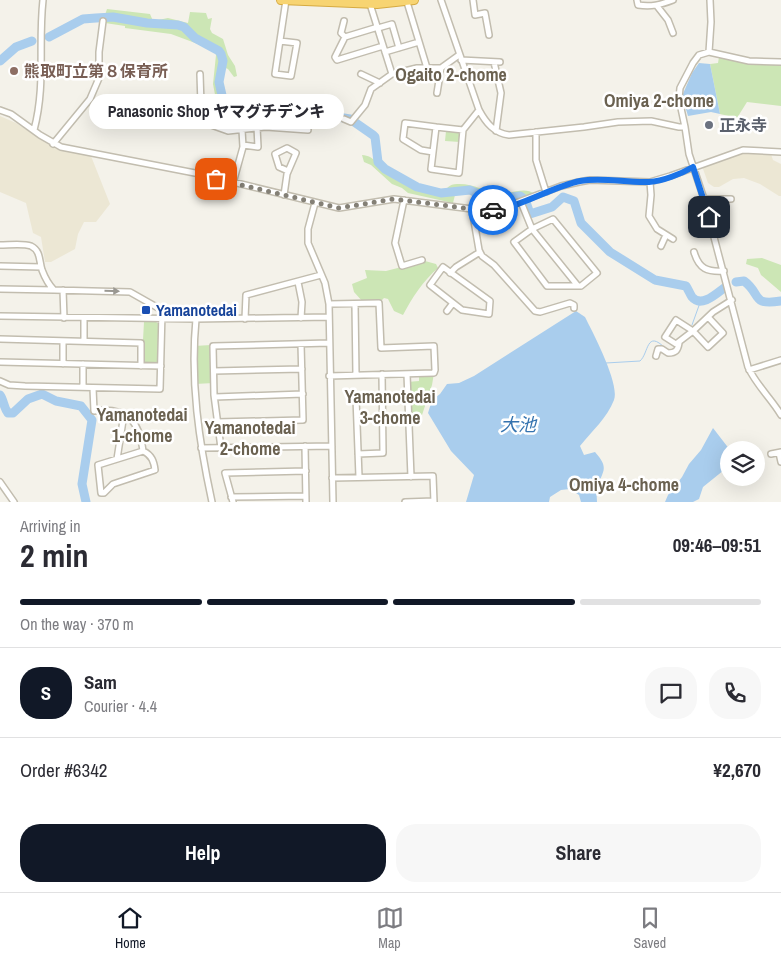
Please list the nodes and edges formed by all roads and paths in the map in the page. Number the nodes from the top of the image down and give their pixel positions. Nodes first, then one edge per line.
1 (43, 0) edge
2 (281, 0) edge
3 (286, 0) edge
4 (441, 0) edge
5 (473, 0) edge
6 (637, 0) edge
7 (673, 0) edge
8 (710, 0) edge
9 (337, 1) edge
10 (410, 1) edge
11 (370, 4) junction
12 (657, 6) junction
13 (103, 21) dead end
14 (344, 21) dead end
15 (378, 28) junction
16 (673, 33) dead end
17 (490, 35) dead end
18 (345, 37) junction
19 (280, 41) junction
20 (419, 42) junction
21 (383, 46) junction
22 (400, 48) junction
23 (385, 52) junction
24 (709, 52) junction
25 (460, 58) junction
26 (781, 62) edge
27 (426, 68) junction
28 (441, 68) junction
29 (200, 74) dead end
30 (361, 74) dead end
31 (392, 74) junction
32 (380, 83) junction
33 (437, 93) dead end
34 (0, 110) edge
35 (478, 110) junction
36 (344, 119) dead end
37 (257, 127) junction
38 (436, 127) junction
39 (685, 127) junction
40 (34, 130) junction
41 (242, 130) junction
42 (308, 130) dead end
43 (463, 130) junction
44 (496, 131) junction
45 (536, 132) junction
46 (54, 144) junction
47 (243, 145) junction
48 (433, 152) junction
49 (781, 152) edge
50 (693, 167) junction
51 (288, 171) junction
52 (650, 182) junction
53 (233, 183) junction
54 (546, 192) junction
55 (284, 195) junction
56 (704, 199) junction
57 (731, 199) dead end
58 (404, 200) junction
59 (521, 202) junction
60 (315, 203) junction
61 (472, 209) junction
62 (532, 229) junction
63 (666, 235) junction
64 (673, 239) dead end
65 (0, 245) edge
66 (662, 246) dead end
67 (480, 252) junction
68 (694, 252) dead end
69 (422, 260) dead end
70 (0, 266) edge
71 (41, 267) junction
72 (724, 271) junction
73 (450, 273) junction
74 (321, 275) junction
75 (298, 282) junction
76 (578, 286) junction
77 (0, 289) edge
78 (54, 290) junction
79 (64, 290) junction
80 (732, 300) junction
81 (453, 303) junction
82 (329, 304) junction
83 (355, 304) junction
84 (574, 308) dead end
85 (447, 310) dead end
86 (0, 316) edge
87 (329, 317) junction
88 (708, 317) junction
89 (64, 318) junction
90 (84, 318) junction
91 (245, 318) junction
92 (301, 318) junction
93 (161, 319) junction
94 (196, 319) junction
95 (693, 331) junction
96 (0, 340) edge
97 (63, 341) junction
98 (84, 342) junction
99 (329, 343) junction
100 (678, 343) junction
101 (302, 344) junction
102 (656, 356) dead end
103 (781, 360) edge
104 (0, 362) edge
105 (63, 364) junction
106 (83, 364) junction
107 (141, 366) junction
108 (161, 366) junction
109 (302, 369) junction
110 (750, 370) junction
111 (214, 371) junction
112 (382, 374) junction
113 (407, 374) junction
114 (356, 375) junction
115 (330, 376) junction
116 (0, 381) edge
117 (83, 387) junction
118 (93, 388) junction
119 (303, 394) junction
120 (215, 397) junction
121 (382, 397) junction
122 (124, 414) junction
123 (781, 414) edge
124 (217, 422) junction
125 (305, 446) junction
126 (332, 446) junction
127 (201, 448) junction
128 (221, 448) junction
129 (144, 451) junction
130 (780, 453) edge
131 (358, 454) junction
132 (771, 454) dead end
133 (117, 459) junction
134 (781, 462) edge
135 (306, 472) junction
136 (359, 477) junction
137 (411, 477) junction
138 (332, 478) junction
139 (0, 482) edge
140 (306, 499) edge
141 (232, 500) edge
142 (14, 502) edge
143 (212, 502) edge
144 (333, 502) edge
145 (405, 502) edge
146 (434, 502) edge

1 - 40 street
2 - 3 highway
3 - 9 highway
3 - 19 street
4 - 25 street
5 - 17 street
6 - 12 street
7 - 12 street
8 - 24 street
9 - 11 highway
10 - 11 highway
10 - 20 street
11 - 15 street
12 - 16 street
13 - 46 street
14 - 18 street
15 - 18 street
15 - 21 street
15 - 22 street
18 - 21 street
19 - 19 street
20 - 22 street
20 - 27 street
21 - 23 street
22 - 23 street
23 - 31 street
24 - 26 street
24 - 39 street
25 - 28 street
25 - 35 street
25 - 44 street
27 - 28 street
27 - 31 street
28 - 33 street
29 - 41 street
30 - 32 street
31 - 32 street
32 - 36 street
34 - 40 street
35 - 43 street
35 - 44 street
37 - 41 street
37 - 42 street
37 - 47 street
38 - 43 street
38 - 48 street
38 - 48 street
39 - 45 street
39 - 50 street
40 - 46 street
41 - 47 street
43 - 48 street
44 - 45 street
45 - 54 street
46 - 53 street
47 - 53 street
49 - 50 street
50 - 52 street
50 - 56 street
51 - 51 street
51 - 55 street
52 - 54 street
52 - 63 street
53 - 55 street
54 - 59 street
55 - 60 street
56 - 57 street
56 - 72 street
58 - 60 street
58 - 61 street
58 - 69 street
59 - 61 street
59 - 62 street
60 - 74 street
61 - 67 street
62 - 76 street
62 - 76 street
62 - 76 street
63 - 64 street
63 - 66 street
65 - 71 street
67 - 73 street
67 - 84 street
68 - 72 street
70 - 71 street
71 - 78 street
72 - 80 street
73 - 81 street
73 - 81 street
74 - 75 street
74 - 82 street
75 - 91 street
75 - 92 street
77 - 78 street
78 - 79 street
79 - 89 street
79 -> 93 street
80 - 88 street
80 - 110 street
81 - 85 street
82 - 83 street
82 - 87 street
83 - 113 street
83 - 114 street
86 - 89 street
87 - 92 street
87 - 99 street
88 - 95 street
88 - 95 street
89 - 90 street
90 - 93 street
90 - 98 street
91 - 92 street
91 - 94 street
93 - 94 street
93 - 108 street
94 - 127 street
95 - 100 street
95 - 100 street
96 - 97 street
97 - 98 street
97 - 105 street
98 - 107 street
99 - 101 street
99 - 115 street
100 - 102 street
101 - 109 street
101 - 111 street
103 - 110 street
104 - 105 street
105 - 106 street
106 - 107 street
106 - 117 street
107 - 108 street
108 - 118 street
109 - 111 street
109 - 119 street
110 - 123 street
111 - 120 street
112 - 113 street
112 - 114 street
112 - 121 street
113 - 137 street
114 - 115 street
115 - 126 street
116 - 117 street
117 - 118 street
118 - 122 street
119 - 120 street
119 - 124 street
120 - 124 street
121 - 131 street
121 - 131 street
122 - 129 street
122 - 133 street
124 - 128 street
125 - 126 street
125 - 128 street
125 - 135 street
126 - 138 street
127 - 128 street
127 - 143 street
129 - 133 street
129 - 133 street
130 - 132 street
130 - 134 street
131 - 136 street
135 - 140 street
135 - 141 street
136 - 137 street
136 - 138 street
137 - 146 street
138 - 144 street
139 - 142 street
140 - 141 street
145 - 146 street

